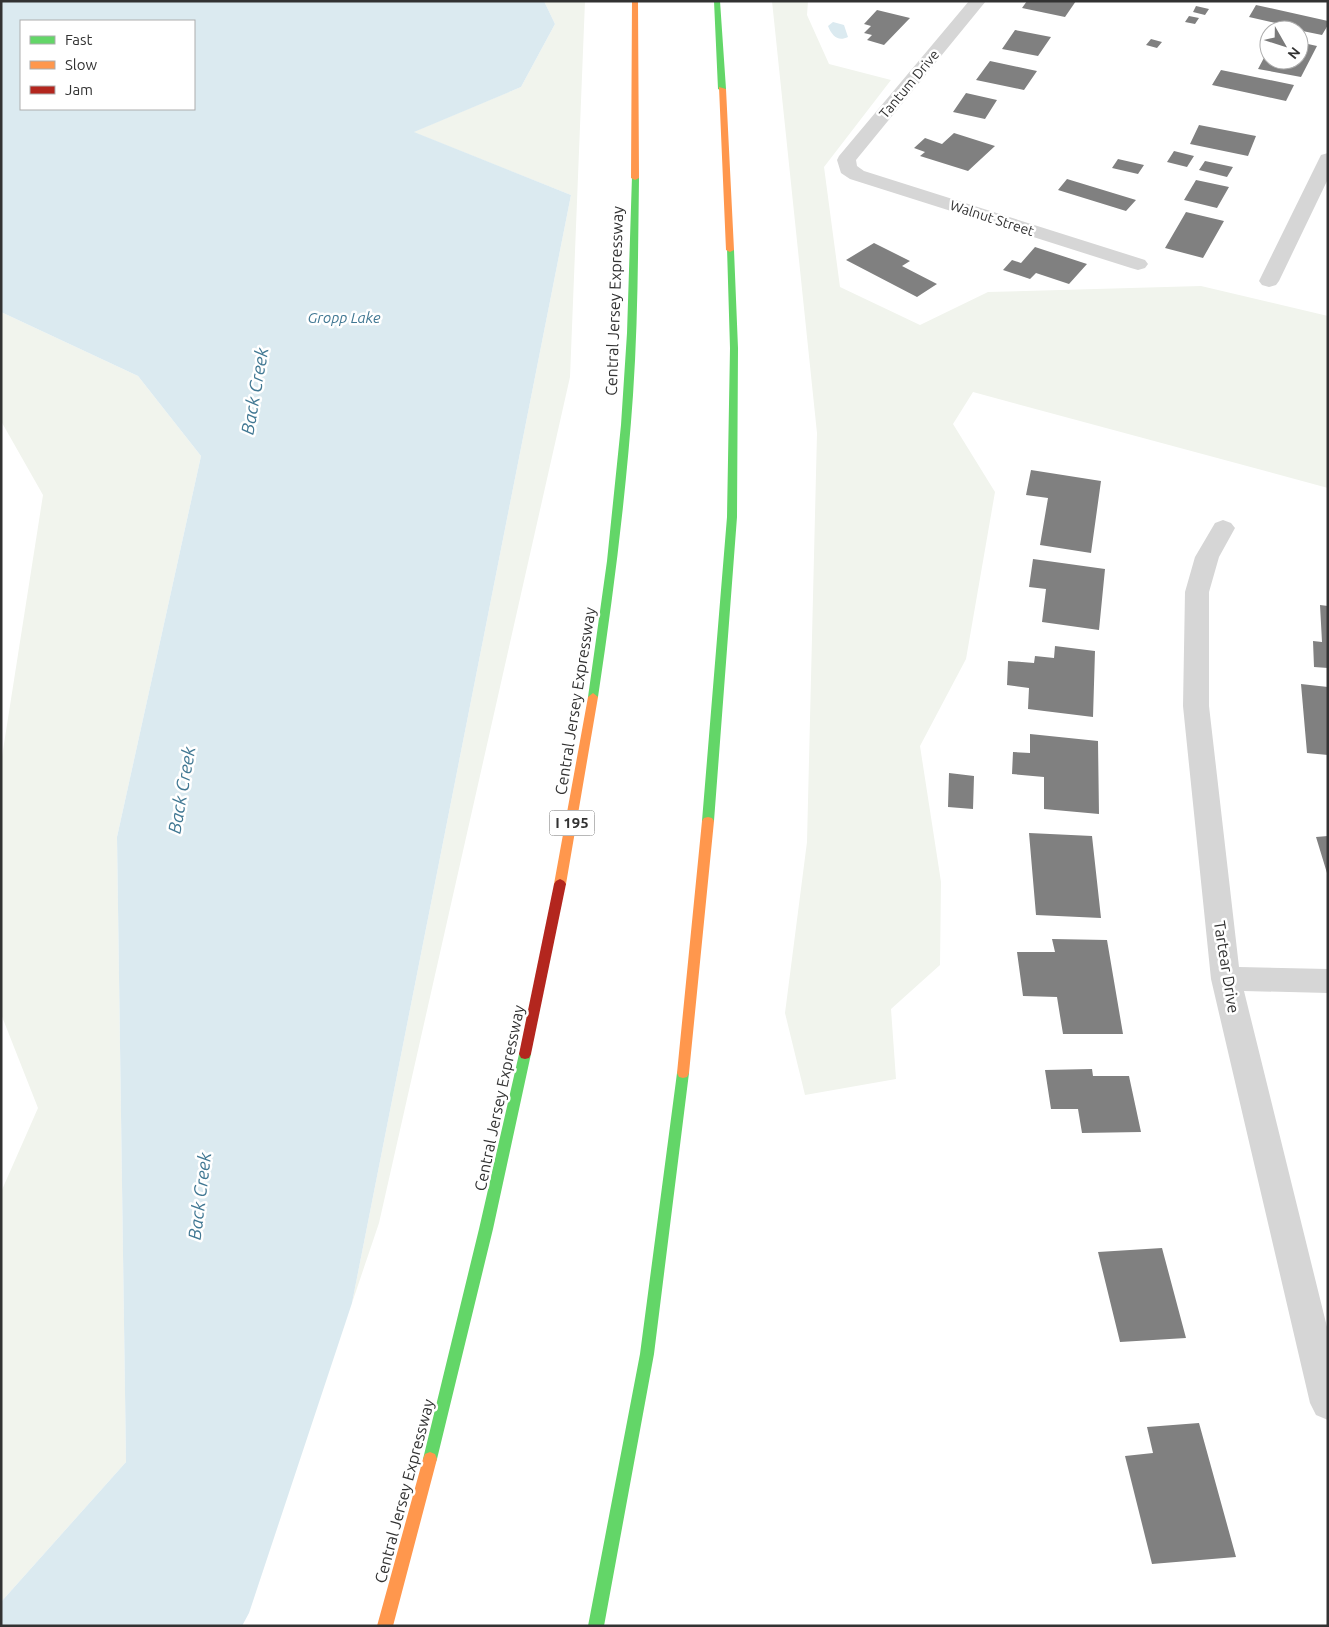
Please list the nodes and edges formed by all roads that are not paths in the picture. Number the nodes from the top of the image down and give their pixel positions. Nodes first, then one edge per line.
1 (635, 1) edge
2 (717, 1) edge
3 (978, 1) edge
4 (1328, 159) edge
5 (848, 169) joint
6 (1138, 264) dead end
7 (1269, 281) dead end
8 (1223, 528) dead end
9 (1226, 980) junction
10 (1328, 981) edge
11 (1328, 1403) edge
12 (385, 1626) edge
13 (596, 1626) edge

1 - 12 highway, Central Jersey Expressway / I 195
2 - 13 highway
3 - 5 street, Tantum Drive
4 - 7 street
5 - 6 street, Walnut Street
8 - 9 street, Tartear Drive
9 - 10 street
9 - 11 street, Tartear Drive

